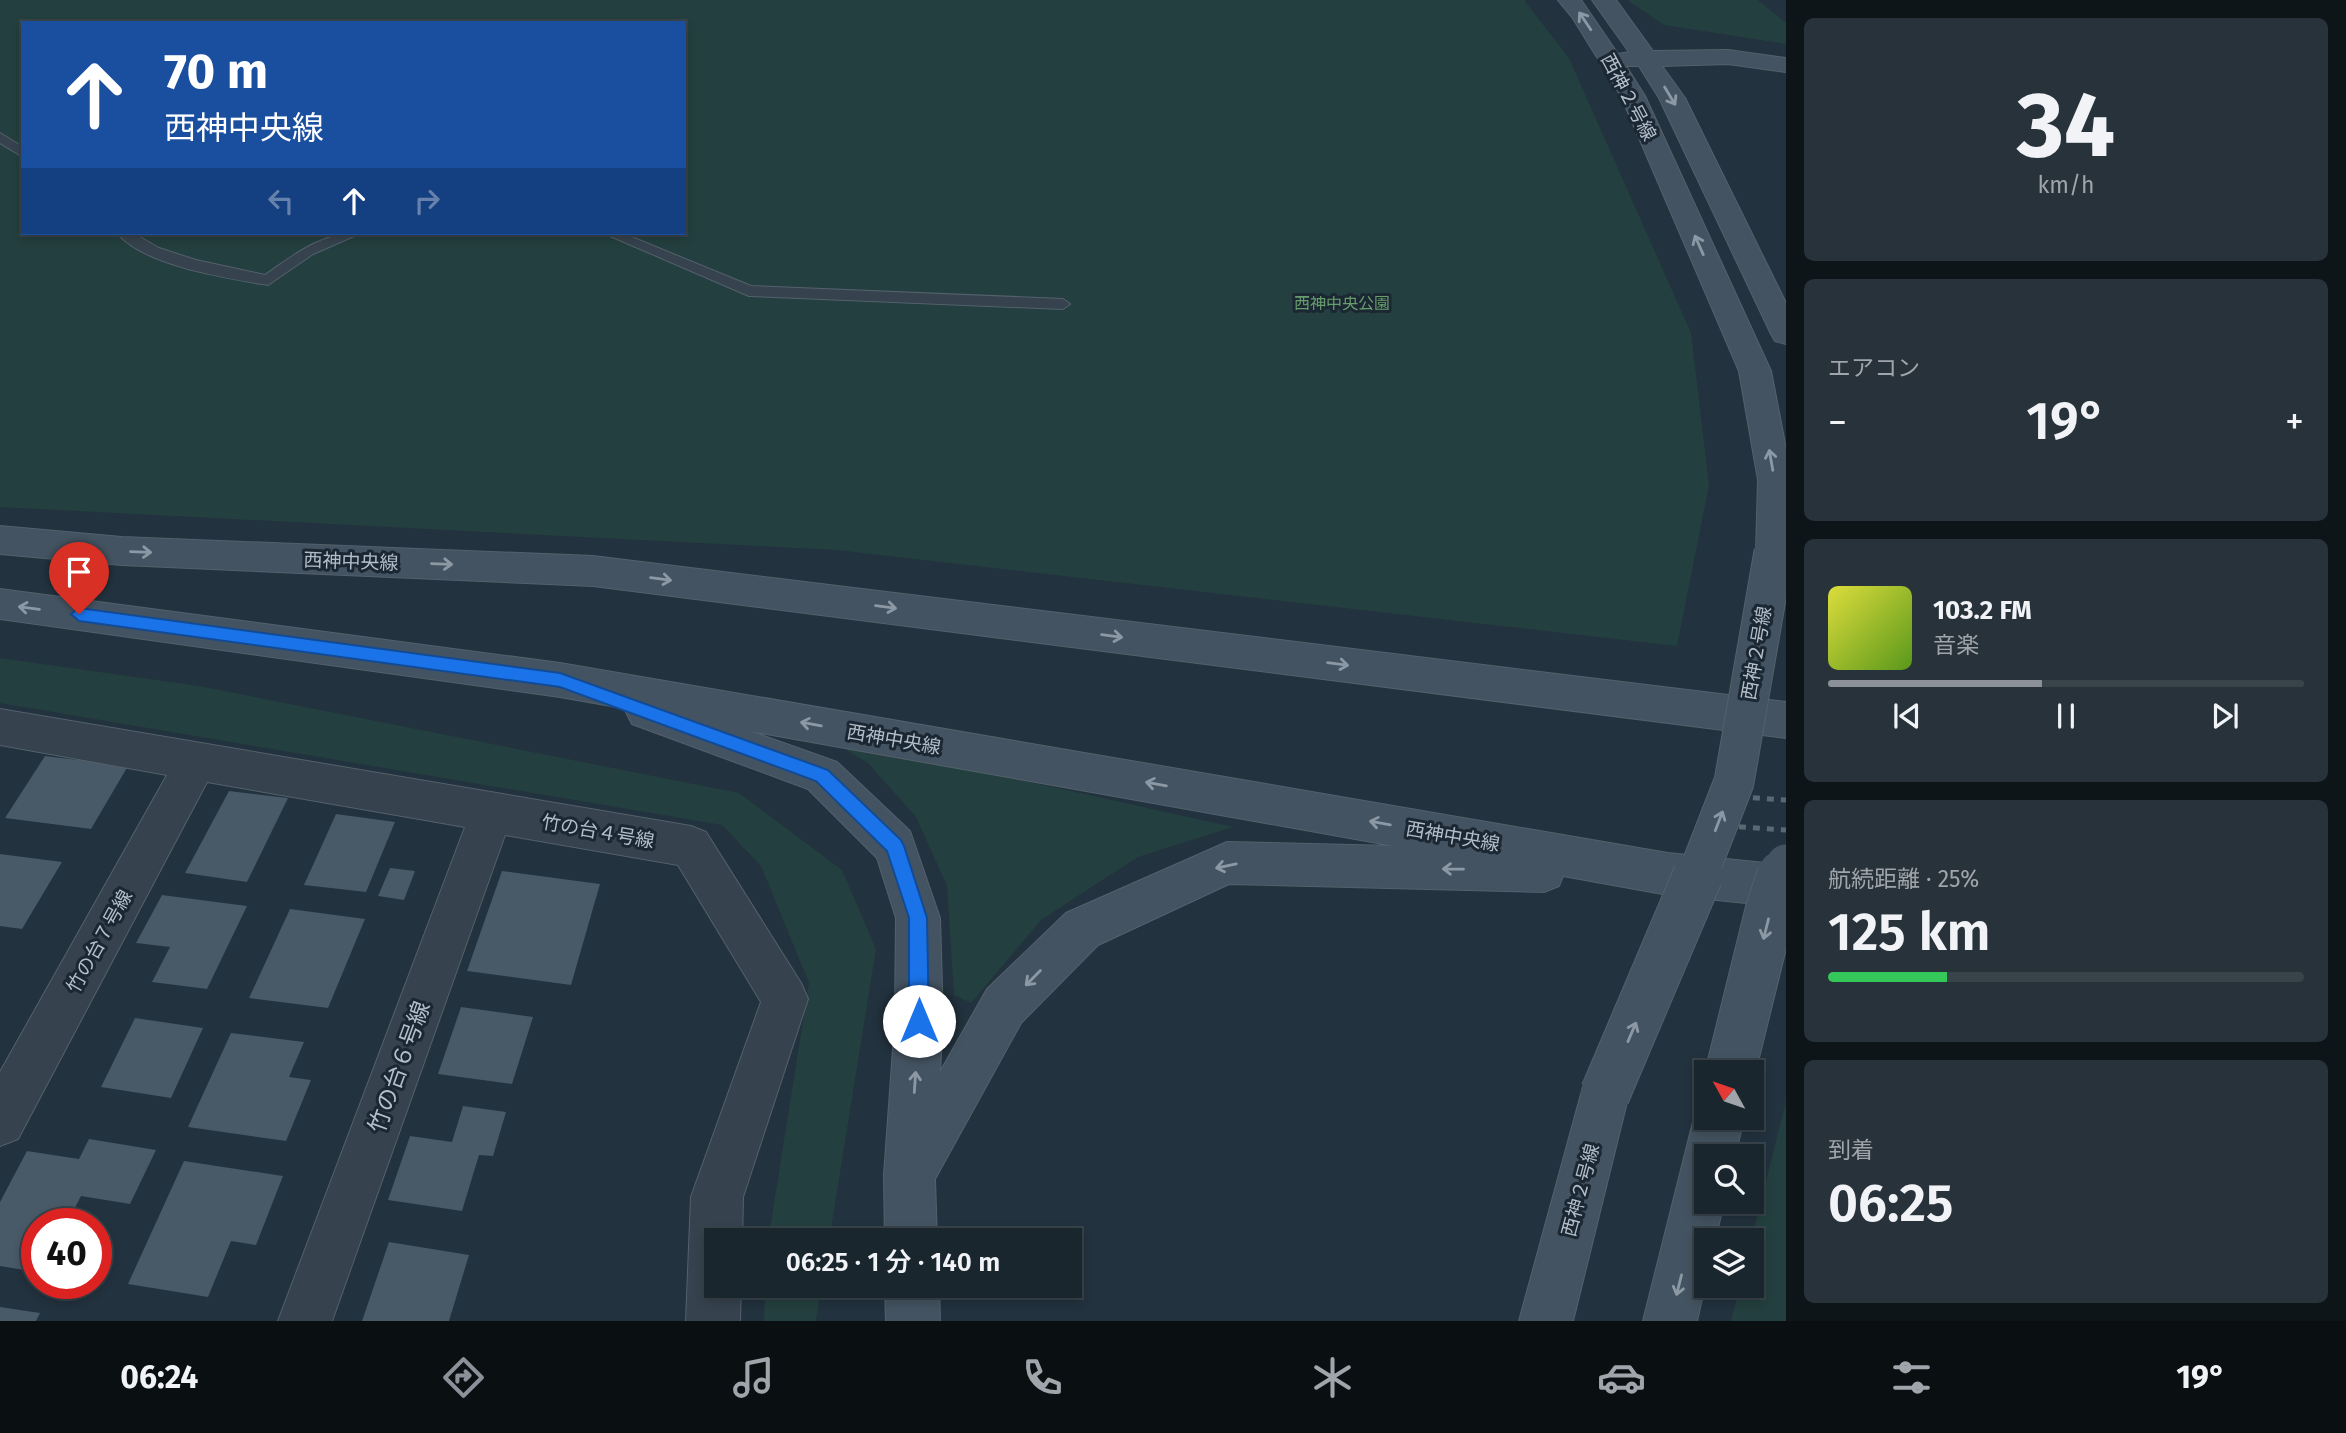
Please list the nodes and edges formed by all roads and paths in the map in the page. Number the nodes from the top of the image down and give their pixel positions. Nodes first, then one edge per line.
1 (1569, 0) edge
2 (1603, 0) edge
3 (1610, 59) junction
4 (1646, 59) junction
5 (1786, 65) edge
6 (0, 137) edge
7 (21, 152) edge
8 (126, 235) edge
9 (349, 235) edge
10 (615, 235) edge
11 (1063, 304) dead end
12 (1786, 334) edge
13 (0, 540) edge
14 (0, 604) edge
15 (560, 680) junction
16 (1786, 720) edge
17 (0, 727) edge
18 (197, 761) junction
19 (492, 812) junction
20 (1786, 864) edge
21 (1668, 874) junction
22 (1786, 886) edge
23 (1733, 1060) edge
24 (0, 1121) edge
25 (909, 1175) junction
26 (1696, 1214) edge
27 (911, 1228) edge
28 (912, 1298) edge
29 (305, 1321) edge
30 (713, 1321) edge
31 (913, 1321) edge
32 (1546, 1321) edge
33 (1670, 1321) edge

3 -> 1 street, 西神２号線
2 - 4 street, 西神２号線
3 - 4 street
32 -> 3 street, 西神２号線, bridge
4 - 5 street
4 -> 12 street, 西神２号線
6 - 7 lane
8 - 9 lane
10 - 11 lane
13 -> 16 street, 西神中央線
15 -> 14 street, 西神中央線
21 -> 15 street, 西神中央線
25 -> 15 street
17 - 18 street, 竹の台４号線
18 - 19 street, 竹の台４号線
18 - 24 street, 竹の台７号線
19 - 29 street, 竹の台６号線
19 - 30 street, 竹の台４号線
20 -> 23 street, bridge
21 - 22 street, 西神中央線
21 -> 25 street
25 - 27 street
26 -> 33 street
28 - 31 street

